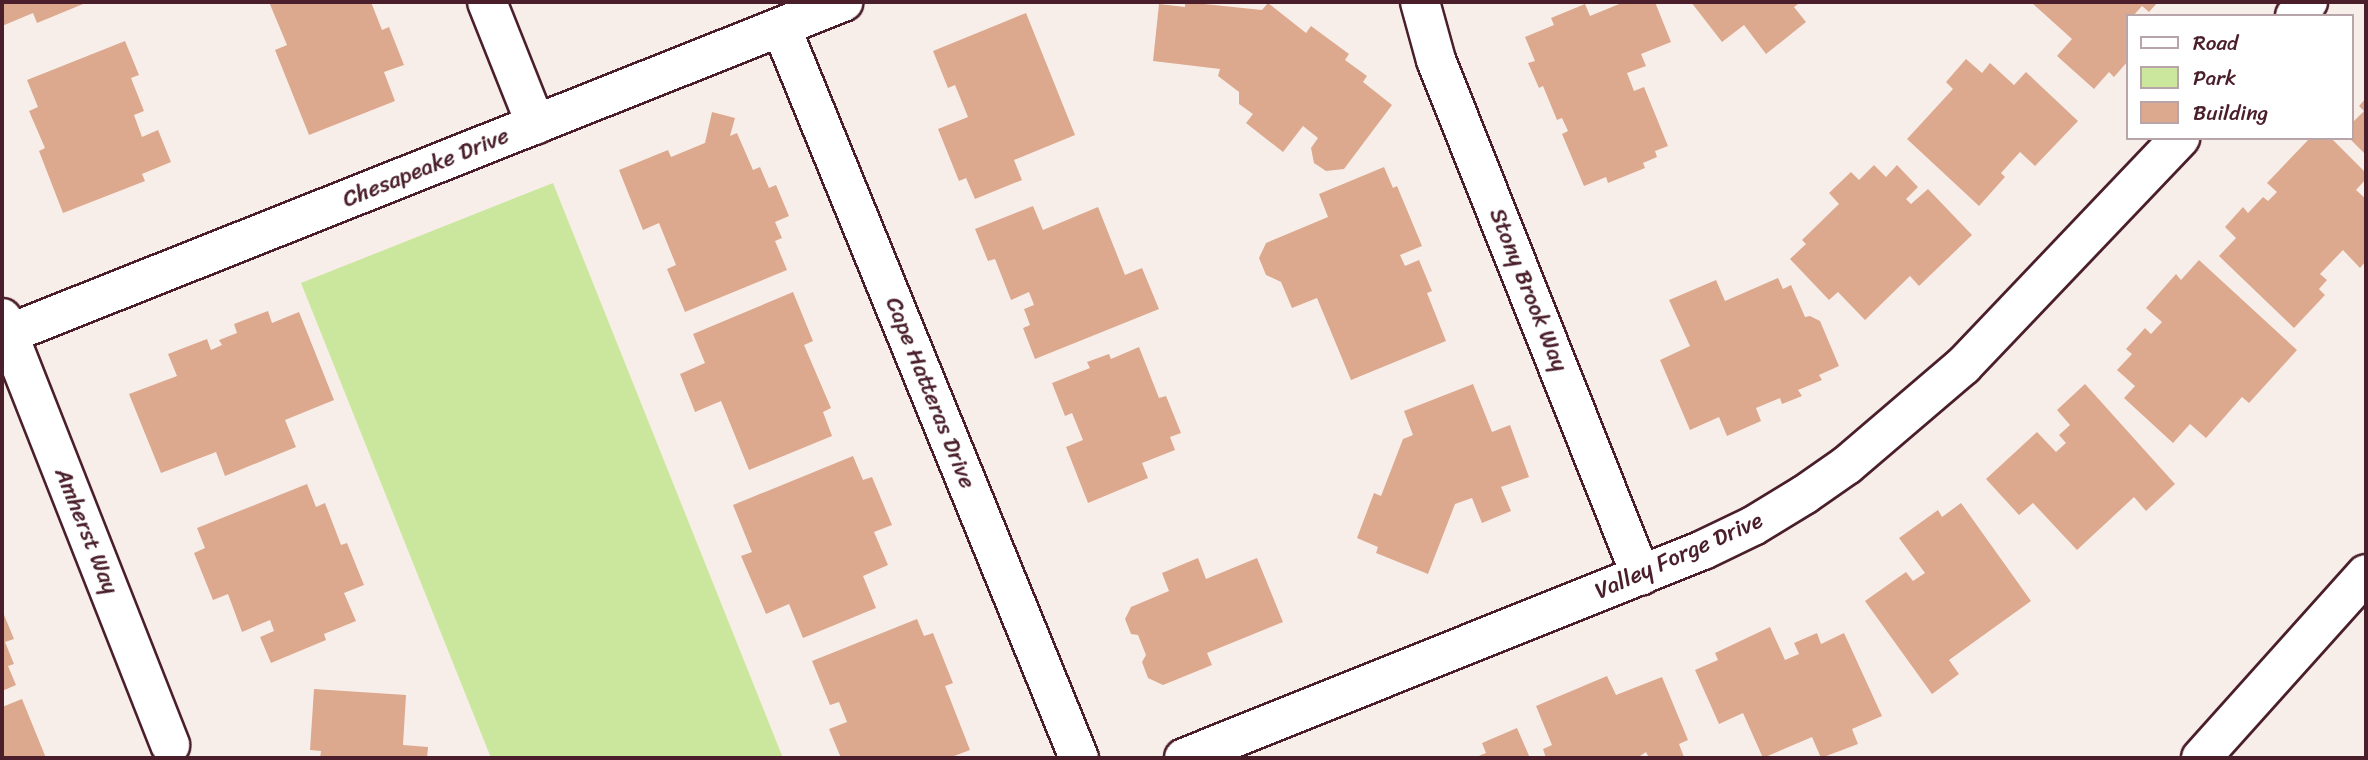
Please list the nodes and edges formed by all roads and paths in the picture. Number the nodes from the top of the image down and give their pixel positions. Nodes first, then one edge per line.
1 (487, 2) edge
2 (843, 2) edge
3 (1420, 2) edge
4 (781, 27) junction
5 (537, 125) junction
6 (2178, 140) edge
7 (5, 326) edge
8 (2366, 574) edge
9 (1641, 576) junction
10 (170, 744) dead end
11 (1079, 758) edge
12 (1185, 758) edge
13 (2200, 758) edge

1 - 5 street
2 - 4 street, Chesapeake Drive
3 - 9 street, Stony Brook Way
4 - 5 street, Chesapeake Drive
4 - 11 street, Cape Hatteras Drive
5 - 7 street, Chesapeake Drive
6 - 9 street, Valley Forge Drive
7 - 10 street, Amherst Way
8 - 13 street
9 - 12 street, Valley Forge Drive

